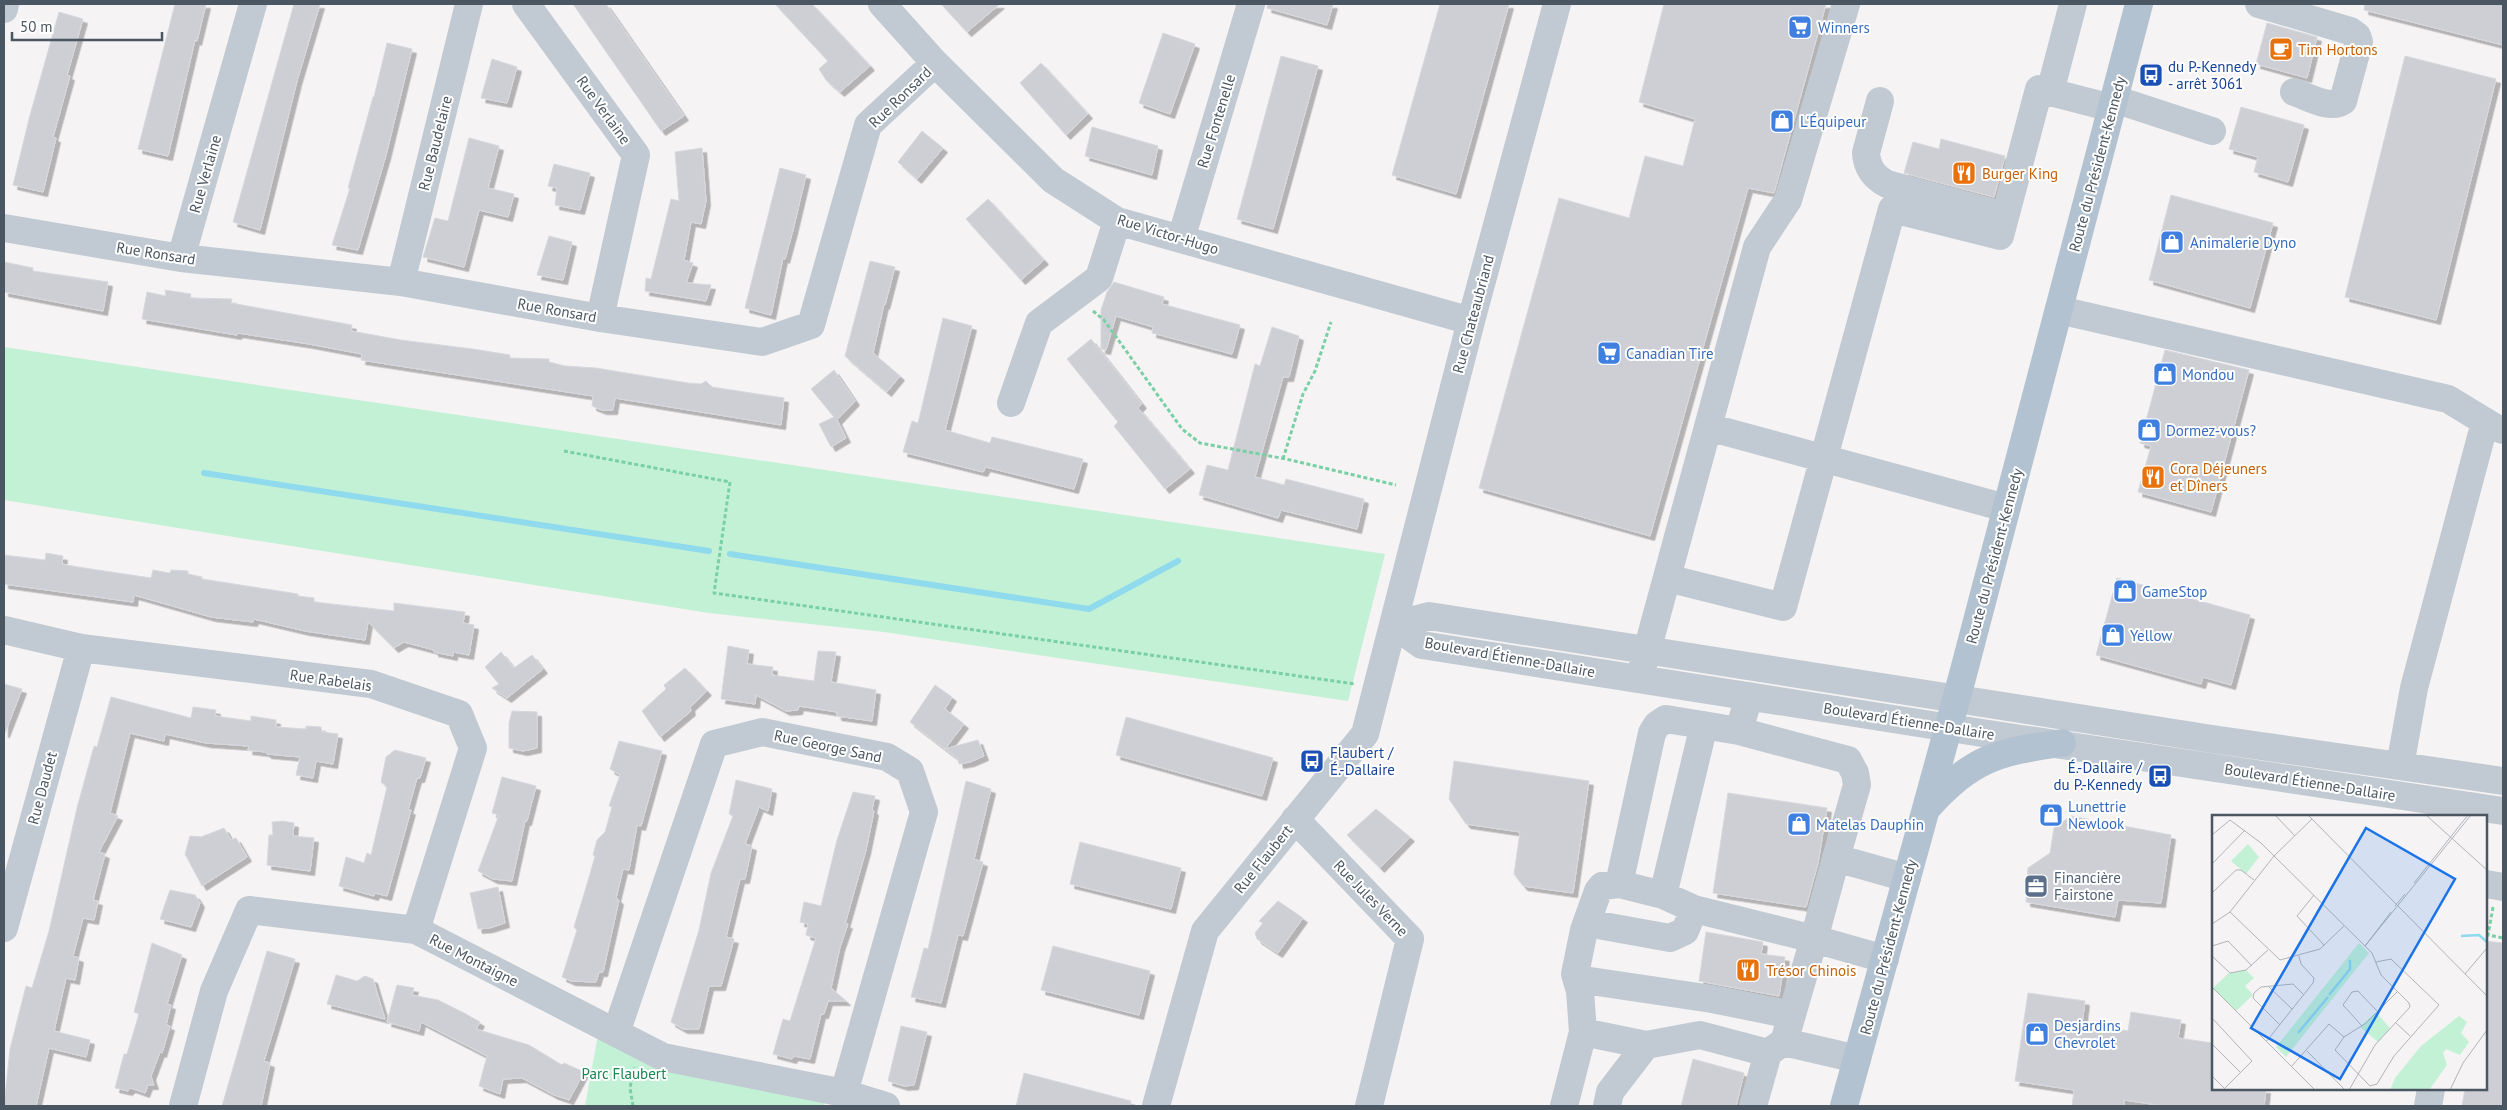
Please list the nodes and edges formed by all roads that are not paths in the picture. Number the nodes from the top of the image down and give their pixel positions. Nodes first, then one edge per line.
1 (5, 4) edge
2 (252, 4) edge
3 (469, 4) edge
4 (526, 4) edge
5 (882, 4) edge
6 (1251, 4) edge
7 (1557, 4) edge
8 (1846, 4) edge
9 (2073, 4) edge
10 (2139, 4) edge
11 (2259, 4) edge
12 (4, 9) edge
13 (935, 63) junction
14 (2050, 92) junction
15 (2294, 92) dead end
16 (1880, 102) dead end
17 (2113, 104) junction
18 (2212, 131) dead end
19 (2006, 216) junction
20 (1117, 222) junction
21 (4, 228) edge
22 (1181, 239) junction
23 (181, 258) junction
24 (401, 282) junction
25 (2059, 310) junction
26 (600, 318) junction
27 (1470, 321) junction
28 (1011, 403) dead end
29 (2494, 426) edge
30 (1708, 427) junction
31 (1824, 458) junction
32 (2006, 508) junction
33 (1667, 578) junction
34 (1394, 625) junction
35 (4, 630) edge
36 (80, 648) junction
37 (1647, 651) junction
38 (1639, 679) junction
39 (1749, 696) junction
40 (1956, 699) junction
41 (1704, 725) junction
42 (1948, 727) junction
43 (1739, 731) junction
44 (2062, 743) junction
45 (2400, 766) junction
46 (2503, 781) edge
47 (1926, 809) junction
48 (2481, 812) edge
49 (1295, 820) junction
50 (1836, 858) junction
51 (1907, 878) junction
52 (1619, 884) junction
53 (2487, 884) edge
54 (2503, 887) edge
55 (1663, 894) junction
56 (1694, 908) junction
57 (1587, 923) junction
58 (4, 928) edge
59 (416, 930) junction
60 (1814, 939) junction
61 (1885, 959) junction
62 (1577, 979) junction
63 (1792, 1015) junction
64 (1583, 1032) junction
65 (627, 1038) junction
66 (1646, 1045) junction
67 (1776, 1048) junction
68 (1857, 1059) junction
69 (2431, 1090) edge
70 (844, 1093) junction
71 (183, 1106) edge
72 (886, 1106) edge
73 (1156, 1106) edge
74 (1369, 1106) edge
75 (1564, 1106) edge
76 (1607, 1106) edge
77 (1753, 1106) edge
78 (1844, 1106) edge
79 (2428, 1106) edge

1 - 12 street
2 - 23 street, Rue Verlaine
3 - 24 street, Rue Baudelaire
4 - 26 street, Rue Verlaine
5 - 13 street, Rue Victor-Hugo
6 - 22 street, Rue Fontenelle
7 - 27 street, Rue Chateaubriand
8 - 30 street
9 - 14 street
10 - 17 main road, Route du Président-Kennedy
11 - 15 street
13 - 20 street, Rue Victor-Hugo
13 - 26 street, Rue Ronsard
14 - 17 street
14 - 19 street
16 - 19 street
17 - 18 street
17 - 25 main road, Route du Président-Kennedy
19 - 31 street
20 - 22 street, Rue Victor-Hugo
20 - 28 street
21 - 23 street, Rue Ronsard
22 - 27 street, Rue Victor-Hugo
23 - 24 street, Rue Ronsard
24 - 26 street, Rue Ronsard
25 - 29 street
25 - 32 main road, Route du Président-Kennedy
27 - 34 street, Rue Chateaubriand
29 - 45 street
30 - 31 street
30 - 33 street
31 - 32 street
31 - 33 street
32 - 40 main road, Route du Président-Kennedy
33 - 37 street
34 - 37 street, Boulevard Étienne-Dallaire
34 - 38 street, Boulevard Étienne-Dallaire
34 - 49 street, Rue Flaubert
35 - 36 street, Rue Rabelais
36 - 58 street, Rue Daudet
36 - 59 street, Rue Rabelais
37 - 38 street
37 - 40 street, Boulevard Étienne-Dallaire
38 - 39 street, Boulevard Étienne-Dallaire
39 - 42 street, Boulevard Étienne-Dallaire
39 - 43 street
40 - 42 main road, Route du Président-Kennedy
40 - 45 street, Boulevard Étienne-Dallaire
41 - 43 street
41 - 52 street
41 - 55 street
42 - 44 street, Boulevard Étienne-Dallaire
42 - 47 main road, Route du Président-Kennedy
43 - 50 street
44 - 47 main road
44 - 48 street, Boulevard Étienne-Dallaire
45 - 46 street, Boulevard Étienne-Dallaire
47 - 51 main road, Route du Président-Kennedy
49 - 73 street, Rue Flaubert
49 - 74 street, Rue Jules Verne
50 - 51 street
50 - 60 street
51 - 61 main road, Route du Président-Kennedy
52 - 55 street
52 - 57 street
53 - 54 street
55 - 56 street
56 - 57 street
56 - 60 street
57 - 62 street
59 - 65 street, Rue Montaigne
59 - 71 street, Rue Montaigne
60 - 61 street
60 - 63 street
61 - 68 main road, Route du Président-Kennedy
62 - 63 street
62 - 64 street
63 - 67 street
64 - 66 street
64 - 75 street
65 - 70 street, Rue Montaigne
65 - 70 street, Rue George Sand
66 - 67 street
66 - 76 street
67 - 68 street
67 - 77 street
68 - 78 main road, Route du Président-Kennedy
69 - 79 street
70 - 72 street, Rue Montaigne

